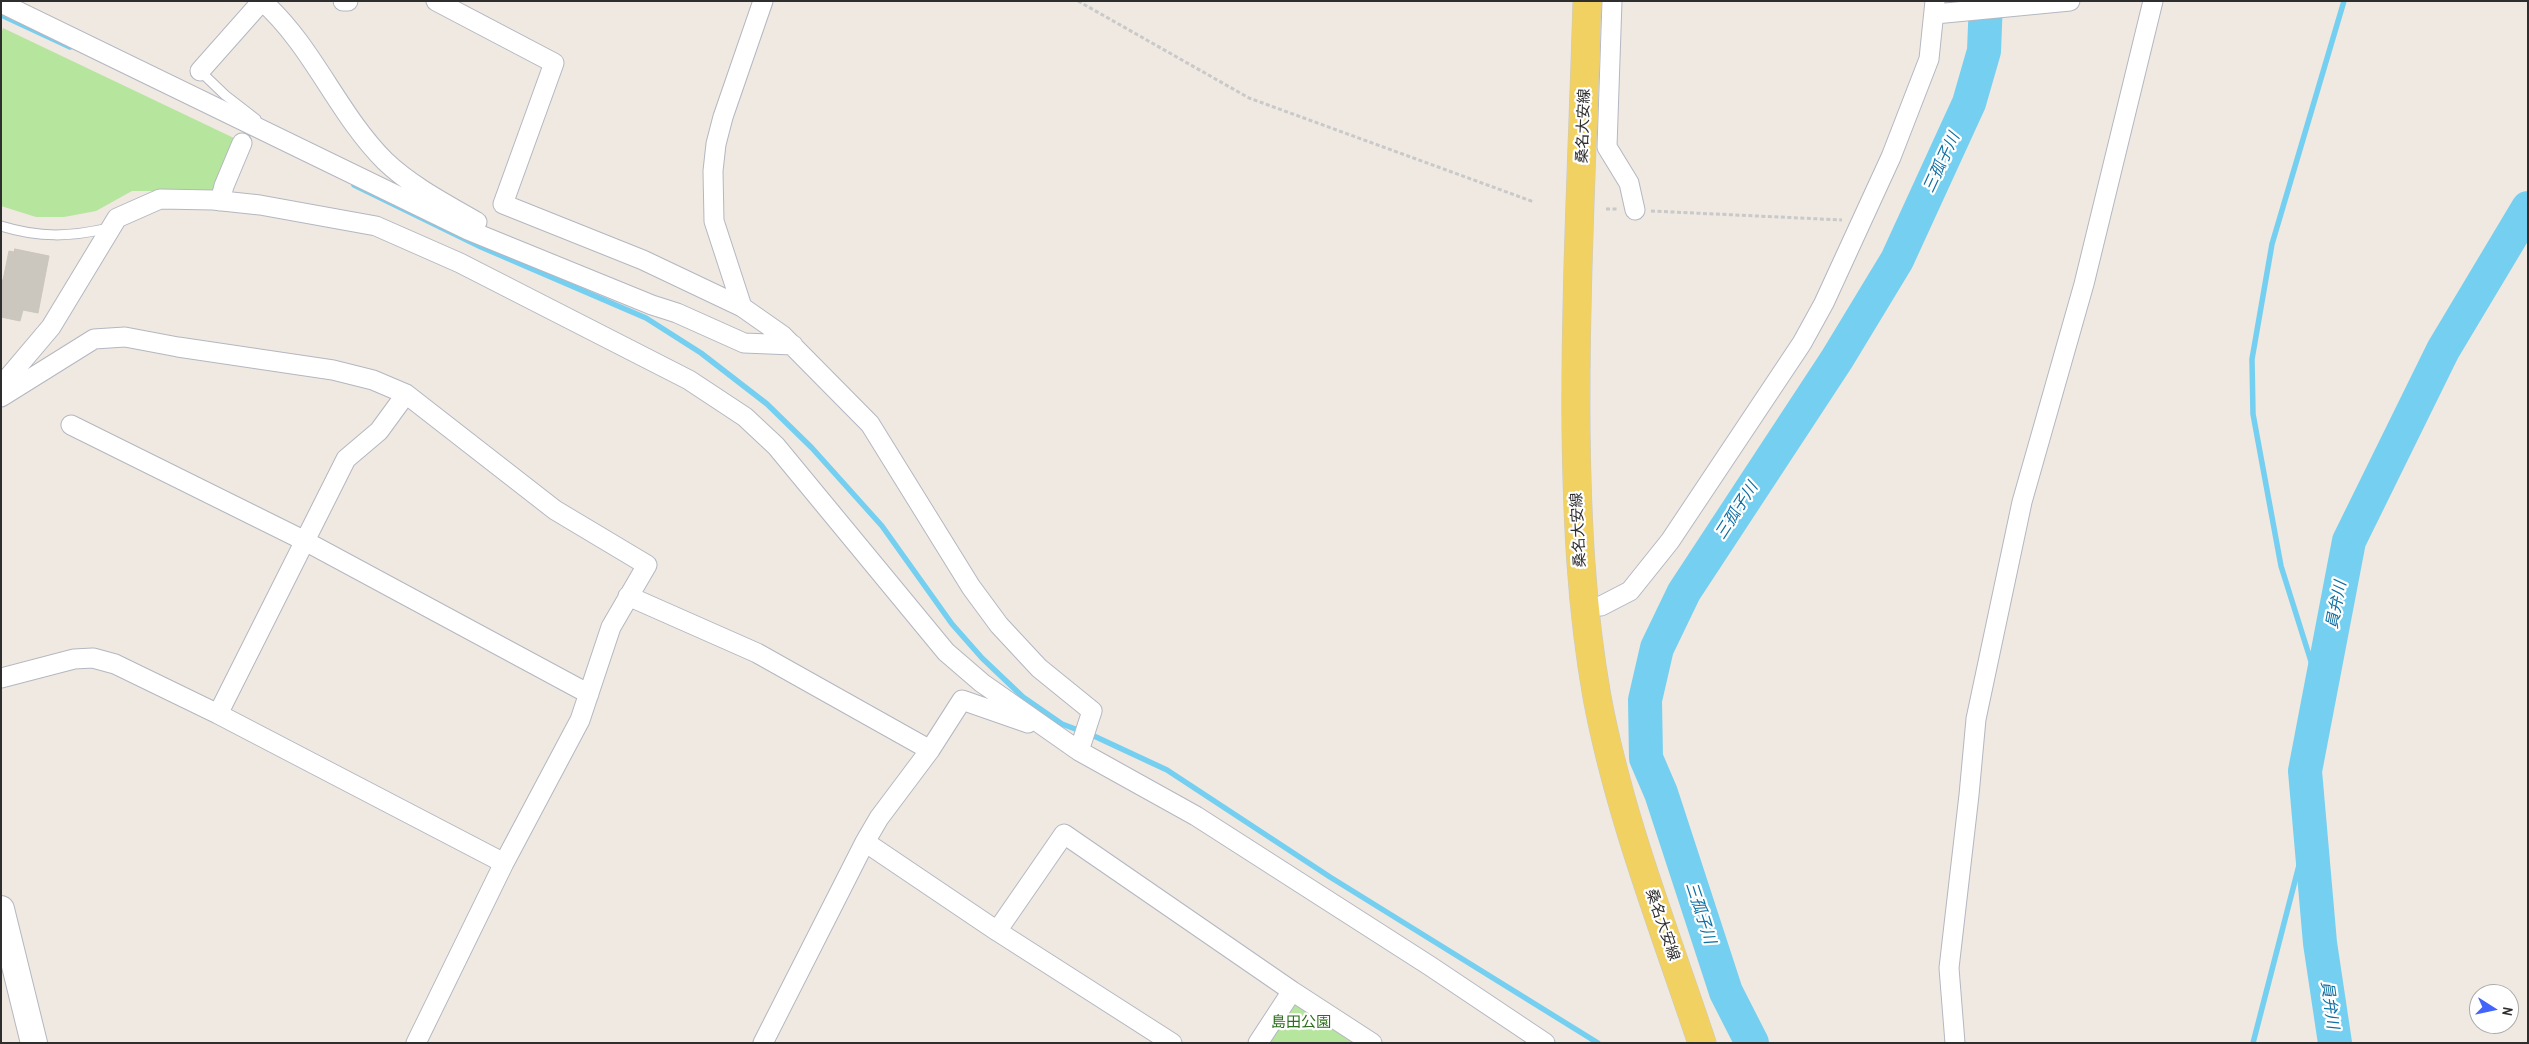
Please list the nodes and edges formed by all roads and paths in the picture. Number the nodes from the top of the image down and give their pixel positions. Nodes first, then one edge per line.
1 (343, 1) edge
2 (348, 1) edge
3 (436, 1) edge
4 (763, 1) edge
5 (1078, 1) edge
6 (1587, 1) edge
7 (1612, 1) edge
8 (2070, 1) edge
9 (2153, 1) edge
10 (1, 3) edge
11 (1939, 9) edge
12 (200, 71) joint
13 (268, 132) junction
14 (242, 143) dead end
15 (222, 193) junction
16 (1534, 202) dead end
17 (1635, 210) joint
18 (1862, 222) junction
19 (1, 226) edge
20 (112, 227) junction
21 (560, 269) junction
22 (742, 307) junction
23 (793, 345) junction
24 (1, 386) edge
25 (406, 394) junction
26 (1, 397) edge
27 (71, 425) dead end
28 (305, 541) junction
29 (628, 596) junction
30 (1584, 607) junction
31 (1, 678) edge
32 (589, 694) junction
33 (218, 714) junction
34 (1047, 730) junction
35 (1080, 746) junction
36 (930, 750) junction
37 (870, 846) dead end
38 (504, 863) junction
39 (1, 910) edge
40 (997, 931) junction
41 (1292, 991) junction
42 (1363, 1040) edge
43 (34, 1043) edge
44 (416, 1043) edge
45 (763, 1043) edge
46 (1172, 1043) edge
47 (1258, 1043) edge
48 (1544, 1043) edge
49 (1702, 1043) edge
50 (1956, 1043) edge

1 - 2 street
3 - 22 street
4 - 22 street
5 - 16 path
6 - 30 main road, 桑名大安線
7 - 17 street
8 - 11 street
9 - 50 street
10 - 13 street
11 - 18 street
12 - 13 lane
12 - 21 street
13 - 21 street
14 - 15 street
15 - 20 street
15 - 34 street
17 - 18 path
18 - 30 street
19 - 20 lane
20 - 24 street
21 - 23 street
22 - 23 street
23 - 35 street
25 - 26 street
25 - 28 street
25 - 29 street
27 - 28 street
28 - 32 street
28 - 33 street
29 - 32 street
29 - 36 street
30 - 49 main road, 桑名大安線
31 - 33 street
32 - 38 street
33 - 38 street
34 - 35 street
34 - 36 street
35 - 48 street
36 - 45 street
37 - 40 street
38 - 44 street
39 - 43 street
40 - 41 street
40 - 46 street
41 - 42 street
41 - 47 street

